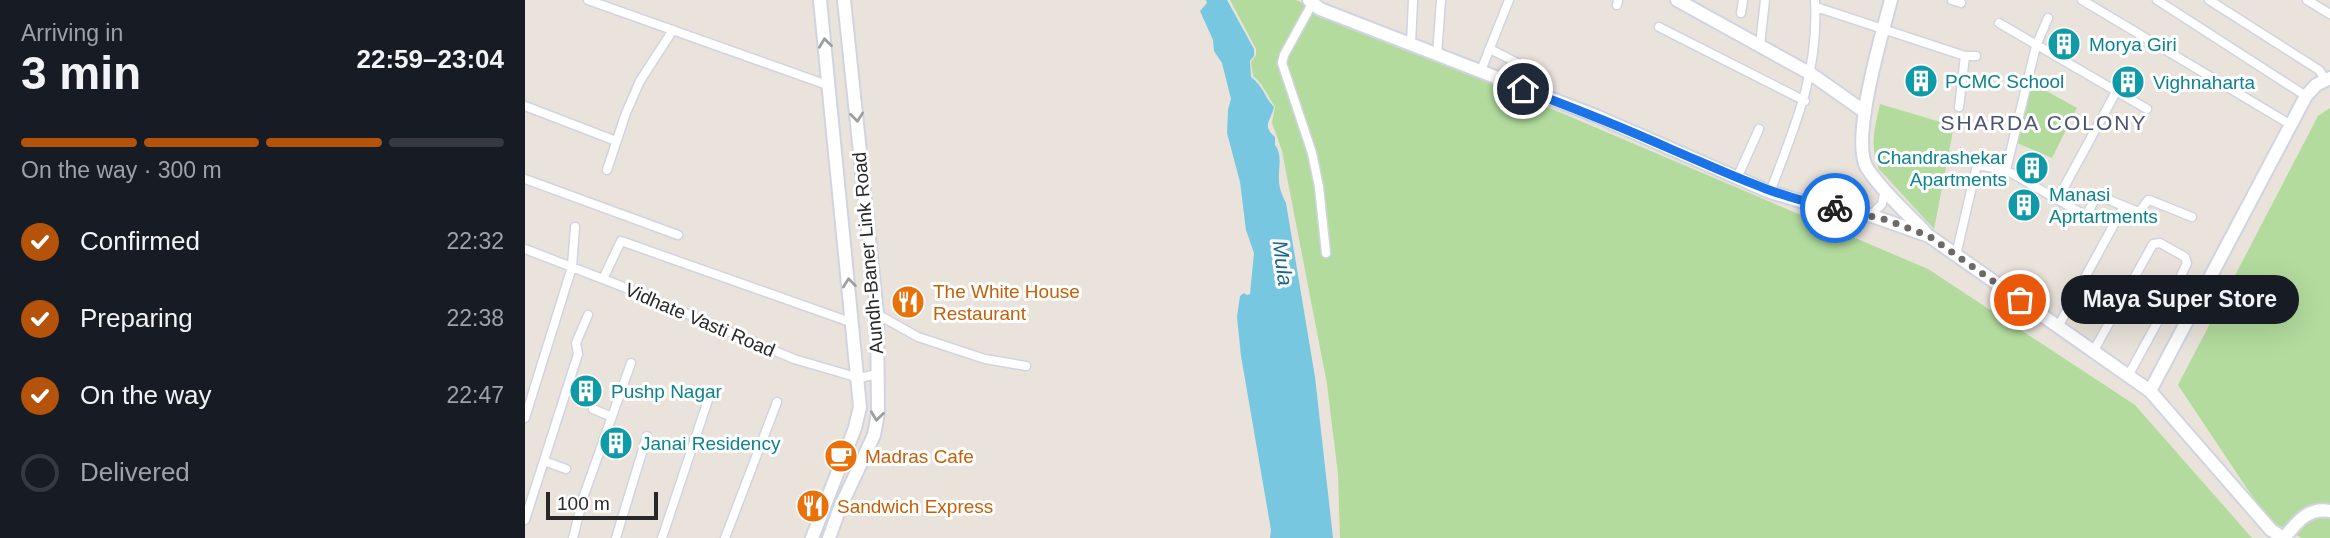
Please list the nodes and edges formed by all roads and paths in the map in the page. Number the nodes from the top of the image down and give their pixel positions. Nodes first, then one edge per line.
1 (587, 0) edge
2 (820, 0) edge
3 (844, 0) edge
4 (1413, 0) edge
5 (1441, 0) edge
6 (1509, 0) edge
7 (1743, 0) edge
8 (1765, 0) edge
9 (1891, 0) edge
10 (2082, 0) edge
11 (2157, 0) edge
12 (2209, 0) edge
13 (2307, 0) edge
14 (1310, 2) edge
15 (1683, 2) edge
16 (1815, 4) edge
17 (1741, 13) dead end
18 (2330, 14) edge
19 (2048, 18) dead end
20 (1999, 23) dead end
21 (1659, 27) dead end
22 (1883, 29) junction
23 (673, 30) junction
24 (1411, 44) junction
25 (1760, 46) junction
26 (2036, 46) junction
27 (1490, 49) junction
28 (1437, 55) junction
29 (1965, 55) junction
30 (1976, 57) dead end
31 (1525, 67) dead end
32 (1481, 73) junction
33 (1811, 74) junction
34 (853, 78) junction
35 (2327, 78) edge
36 (830, 86) junction
37 (2116, 92) junction
38 (2306, 96) junction
39 (1805, 102) junction
40 (525, 106) edge
41 (1959, 107) dead end
42 (2147, 109) dead end
43 (1865, 112) junction
44 (2291, 125) junction
45 (1759, 128) dead end
46 (617, 141) junction
47 (607, 170) dead end
48 (2006, 170) junction
49 (1737, 178) junction
50 (525, 179) edge
51 (1885, 189) junction
52 (1770, 192) junction
53 (2057, 200) junction
54 (2124, 206) junction
55 (1871, 215) junction
56 (2192, 217) dead end
57 (575, 227) dead end
58 (678, 235) dead end
59 (1929, 236) junction
60 (525, 249) edge
61 (1326, 253) dead end
62 (1956, 255) junction
63 (572, 267) junction
64 (603, 279) junction
65 (877, 314) junction
66 (588, 315) dead end
67 (853, 323) junction
68 (2059, 326) junction
69 (2093, 352) junction
70 (631, 363) dead end
71 (1026, 366) dead end
72 (877, 374) junction
73 (2127, 376) junction
74 (859, 378) junction
75 (2150, 391) junction
76 (708, 400) dead end
77 (777, 402) dead end
78 (593, 409) dead end
79 (612, 416) junction
80 (525, 418) edge
81 (647, 436) dead end
82 (694, 440) junction
83 (707, 445) dead end
84 (544, 461) junction
85 (566, 469) dead end
86 (2330, 511) edge
87 (525, 520) edge
88 (573, 538) edge
89 (616, 538) edge
90 (662, 538) edge
91 (725, 538) edge
92 (813, 538) edge
93 (829, 538) edge

1 - 23 street
36 -> 2 street, Aundh-Baner Link Road
3 - 34 street, Aundh-Baner Link Road
4 - 24 street
5 - 28 street
6 - 27 street
7 - 17 street
8 - 25 street
9 - 22 street
10 - 44 street
11 - 38 street
12 - 35 street
13 - 18 street
14 - 24 street
14 - 61 street
15 - 25 street
16 - 22 street
16 - 33 street
19 - 26 street
20 - 26 street
21 - 39 street
22 - 29 street
22 - 43 street
23 - 36 street
23 - 46 street
24 - 28 street
25 - 33 street
26 - 37 street
26 - 48 street
27 - 31 street
27 - 32 street
28 - 32 street
29 - 30 street
29 - 41 street
32 - 49 street
33 - 39 street
33 - 43 street
34 - 36 street
34 -> 65 street, Aundh-Baner Link Road
35 - 38 street
67 -> 36 street, Aundh-Baner Link Road
37 - 42 street
37 - 53 street
38 - 44 street
39 - 52 street
40 - 46 street
43 - 51 street
44 - 75 street
45 - 49 street
46 - 47 street
48 - 53 street
48 - 62 street
49 - 52 street
50 - 58 street
51 - 55 street
51 - 59 street
52 - 55 street
53 - 54 street
54 - 56 street
54 - 68 street
55 - 59 street
57 - 63 street
59 - 62 street
60 - 63 street, Vidhate Vasti Road
62 - 68 street
63 - 64 street, Vidhate Vasti Road
63 - 80 street
64 - 67 street
64 - 74 street, Vidhate Vasti Road
65 - 71 street
65 - 72 street, Aundh-Baner Link Road
66 - 84 street
67 - 74 street, Aundh-Baner Link Road
68 - 69 street
69 - 73 street
69 - 73 street
70 - 79 street
72 - 74 street, Vidhate Vasti Road
72 -> 93 street, Aundh-Baner Link Road
73 - 75 street
74 - 92 street, Aundh-Baner Link Road
75 - 86 street
76 - 82 street
77 - 91 street
78 - 79 street
79 - 88 street
81 - 89 street
82 - 83 street
82 - 90 street
84 - 85 street
84 - 87 street

